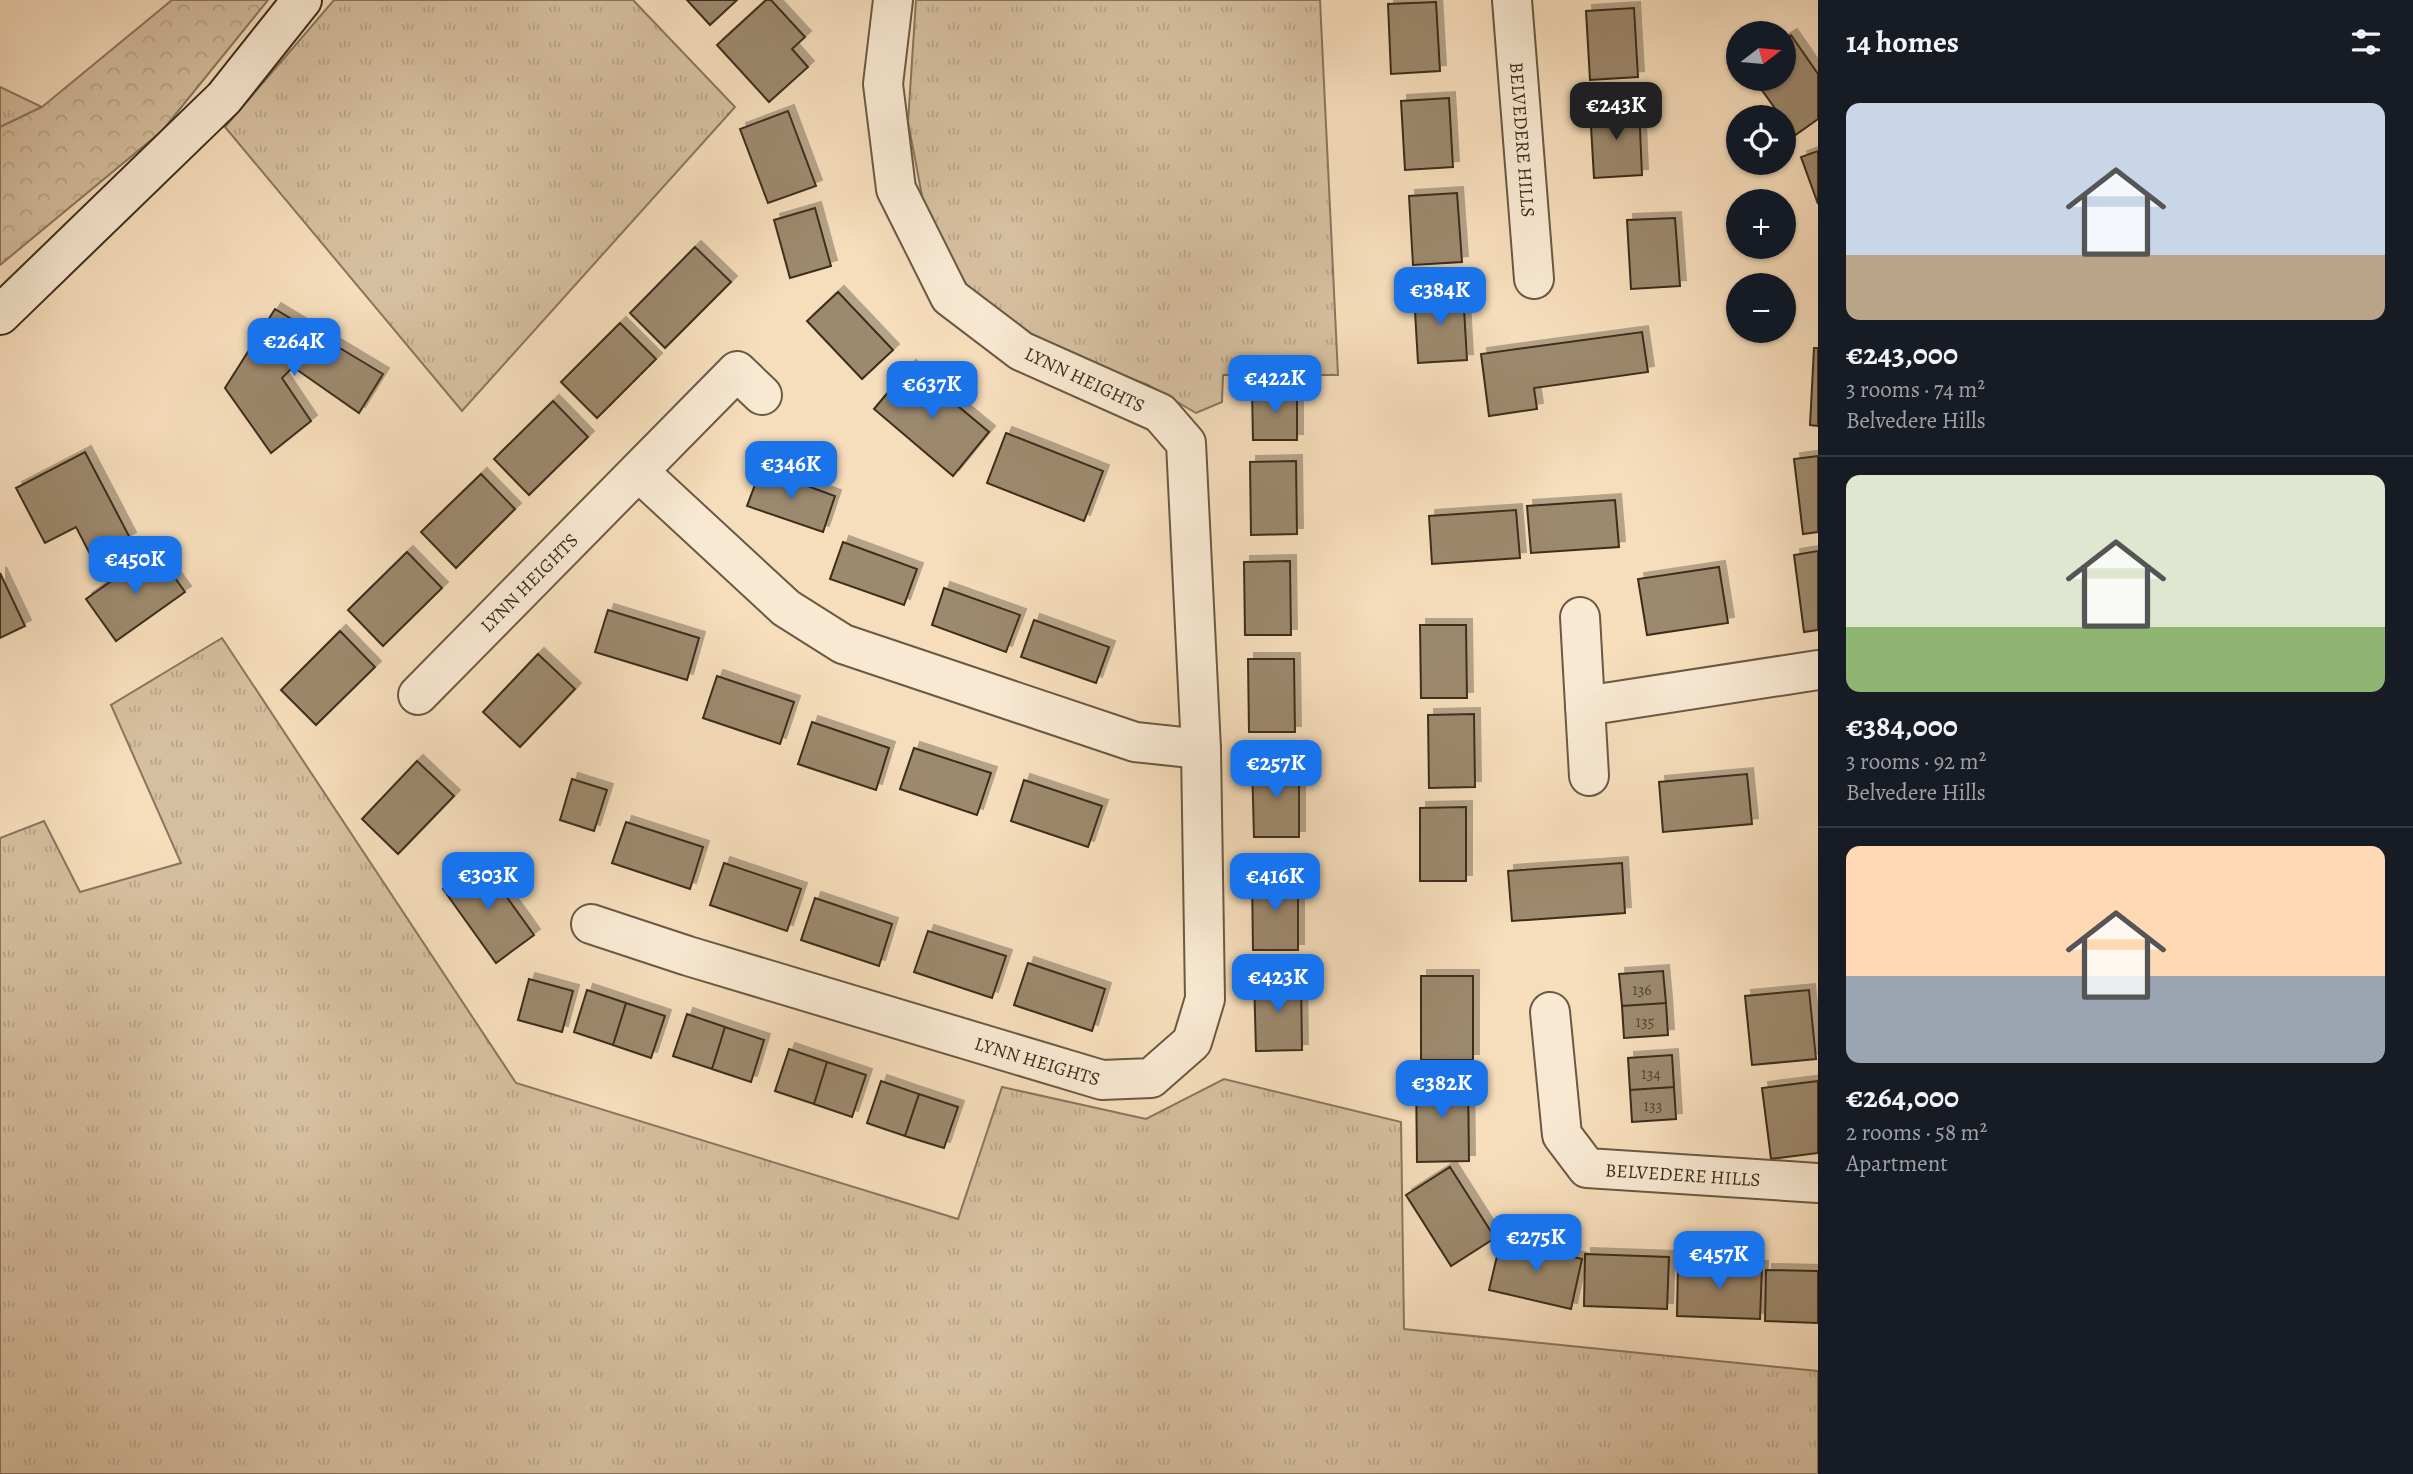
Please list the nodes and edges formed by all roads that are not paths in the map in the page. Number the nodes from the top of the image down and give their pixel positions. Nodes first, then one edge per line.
1 (302, 0) edge
2 (893, 0) edge
3 (1512, 0) edge
4 (1534, 279) dead end
5 (0, 314) edge
6 (762, 394) dead end
7 (639, 472) junction
8 (1580, 617) dead end
9 (1818, 670) edge
10 (418, 695) dead end
11 (1585, 706) junction
12 (1201, 749) junction
13 (1589, 776) dead end
14 (591, 924) dead end
15 (1550, 1012) dead end
16 (1818, 1183) edge

1 - 5 street
2 - 12 street, LYNN HEIGHTS
3 - 4 street, BELVEDERE HILLS
6 - 7 street, LYNN HEIGHTS
7 - 10 street, LYNN HEIGHTS
7 - 12 street
8 - 11 street
9 - 11 street
11 - 13 street
12 - 14 street, LYNN HEIGHTS
15 - 16 street, BELVEDERE HILLS

